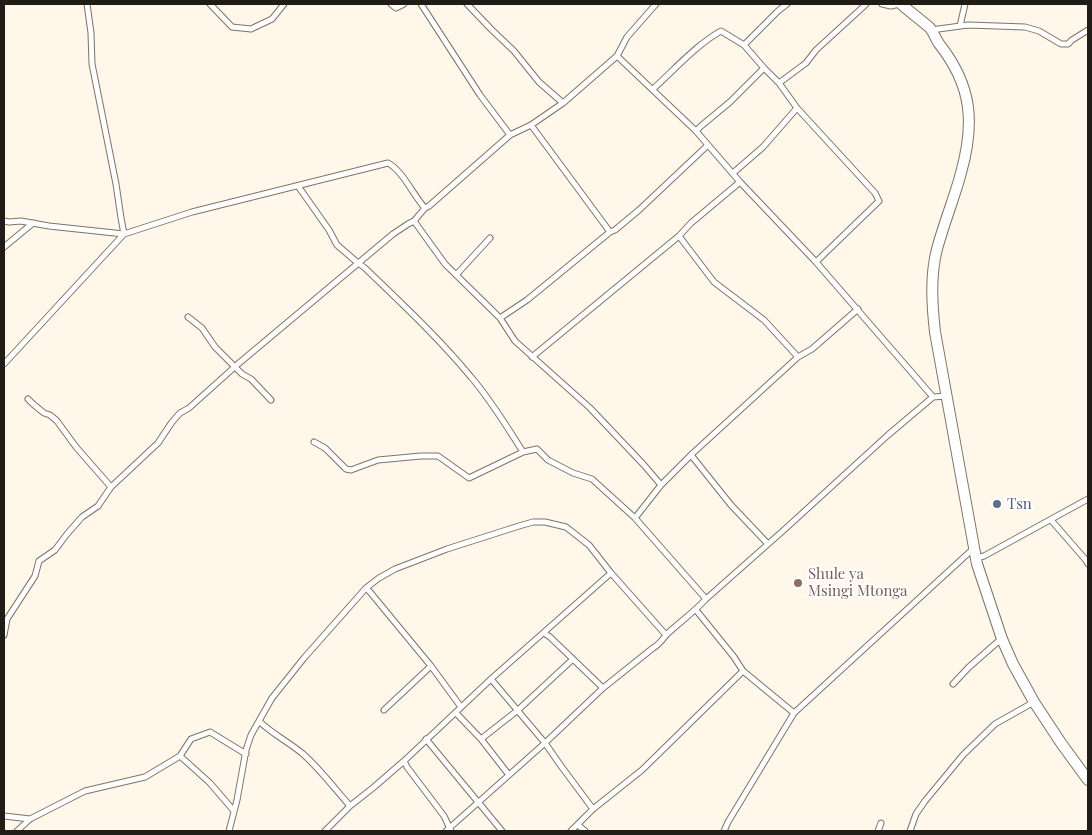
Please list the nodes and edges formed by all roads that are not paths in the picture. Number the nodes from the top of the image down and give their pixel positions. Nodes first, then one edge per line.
1 (87, 4) edge
2 (210, 4) edge
3 (284, 4) edge
4 (391, 4) edge
5 (404, 4) edge
6 (421, 4) edge
7 (467, 4) edge
8 (656, 4) edge
9 (787, 4) edge
10 (866, 4) edge
11 (882, 4) edge
12 (900, 4) edge
13 (964, 4) edge
14 (960, 26) junction
15 (931, 30) junction
16 (1088, 30) edge
17 (744, 45) junction
18 (617, 56) junction
19 (764, 68) junction
20 (779, 83) junction
21 (653, 90) junction
22 (563, 103) junction
23 (797, 108) junction
24 (531, 125) junction
25 (696, 132) junction
26 (510, 135) junction
27 (708, 145) junction
28 (733, 174) junction
29 (740, 182) junction
30 (298, 186) junction
31 (425, 208) junction
32 (4, 221) edge
33 (414, 221) junction
34 (33, 223) junction
35 (610, 232) junction
36 (124, 234) junction
37 (679, 236) junction
38 (490, 238) dead end
39 (4, 247) edge
40 (816, 262) junction
41 (358, 263) junction
42 (456, 275) junction
43 (858, 310) junction
44 (188, 317) dead end
45 (500, 318) junction
46 (532, 357) junction
47 (798, 357) junction
48 (4, 364) edge
49 (235, 367) junction
50 (947, 396) junction
51 (932, 397) junction
52 (28, 399) dead end
53 (271, 400) dead end
54 (314, 442) dead end
55 (523, 452) junction
56 (691, 455) junction
57 (661, 485) junction
58 (111, 487) junction
59 (1088, 499) edge
60 (634, 518) junction
61 (1051, 520) junction
62 (768, 544) junction
63 (975, 553) junction
64 (1088, 564) edge
65 (611, 573) junction
66 (366, 588) junction
67 (706, 599) junction
68 (696, 610) junction
69 (544, 633) junction
70 (4, 635) edge
71 (666, 635) junction
72 (1002, 639) junction
73 (573, 659) junction
74 (431, 666) junction
75 (742, 671) junction
76 (491, 679) junction
77 (953, 684) dead end
78 (603, 688) junction
79 (1034, 702) junction
80 (461, 707) junction
81 (384, 710) dead end
82 (518, 710) junction
83 (456, 713) junction
84 (794, 713) junction
85 (260, 721) junction
86 (426, 740) junction
87 (481, 740) junction
88 (545, 743) junction
89 (246, 754) junction
90 (180, 756) junction
91 (404, 761) junction
92 (509, 775) junction
93 (1088, 780) edge
94 (478, 802) junction
95 (350, 806) junction
96 (593, 809) junction
97 (234, 811) junction
98 (4, 816) edge
99 (30, 819) junction
100 (881, 823) dead end
101 (578, 825) junction
102 (449, 830) edge
103 (17, 831) edge
104 (229, 831) edge
105 (325, 831) edge
106 (502, 831) edge
107 (571, 831) edge
108 (585, 831) edge
109 (724, 831) edge
110 (878, 831) edge
111 (910, 831) edge

1 - 36 street
2 - 3 street
4 - 5 street
6 - 26 street
7 - 22 street
8 - 18 street
9 - 17 street
10 - 20 street
11 - 12 street
12 - 15 highway
13 - 14 street
14 - 15 street
14 - 16 street
15 - 50 highway
17 - 19 street
17 - 21 street
18 - 21 street
18 - 22 street
19 - 20 street
19 - 25 street
20 - 23 street
21 - 25 street
22 - 24 street
23 - 28 street
23 - 40 street
24 - 26 street
24 - 35 street
25 - 27 street
26 - 31 street
27 - 28 street
27 - 35 street
28 - 29 street
29 - 37 street
29 - 40 street
30 - 31 street
30 - 36 street
30 - 41 street
31 - 33 street
32 - 34 street
33 - 41 street
33 - 42 street
34 - 36 street
34 - 39 street
35 - 45 street
36 - 48 street
37 - 46 street
37 - 47 street
38 - 42 street
40 - 43 street
41 - 49 street
41 - 55 street
42 - 45 street
43 - 47 street
43 - 51 street
44 - 49 street
45 - 46 street
46 - 57 street
47 - 56 street
49 - 53 street
49 - 58 street
50 - 51 street
50 - 63 highway
51 - 62 street
52 - 58 street
54 - 55 street
55 - 60 street
56 - 57 street
56 - 62 street
57 - 60 street
58 - 70 street
59 - 61 street
60 - 67 street
61 - 63 street
61 - 64 street
62 - 67 street
63 - 72 highway
63 - 84 street
65 - 66 street
65 - 69 street
65 - 71 street
66 - 74 street
66 - 85 street
67 - 68 street
68 - 71 street
68 - 75 street
69 - 73 street
69 - 76 street
71 - 78 street
72 - 77 street
72 - 79 highway
73 - 78 street
73 - 82 street
74 - 80 street
74 - 81 street
75 - 84 street
75 - 96 street
76 - 80 street
76 - 82 street
78 - 88 street
79 - 93 highway
79 - 111 street
80 - 83 street
82 - 87 street
82 - 88 street
83 - 86 street
83 - 87 street
84 - 109 street
85 - 89 street
85 - 95 street
86 - 91 street
86 - 94 street
87 - 92 street
88 - 92 street
88 - 96 street
89 - 90 street
89 - 97 street
90 - 97 street
90 - 99 street
91 - 95 street
91 - 102 street
92 - 94 street
94 - 102 street
94 - 106 street
95 - 105 street
96 - 101 street
97 - 104 street
98 - 99 street
99 - 103 street
100 - 110 street
101 - 107 street
101 - 108 street

